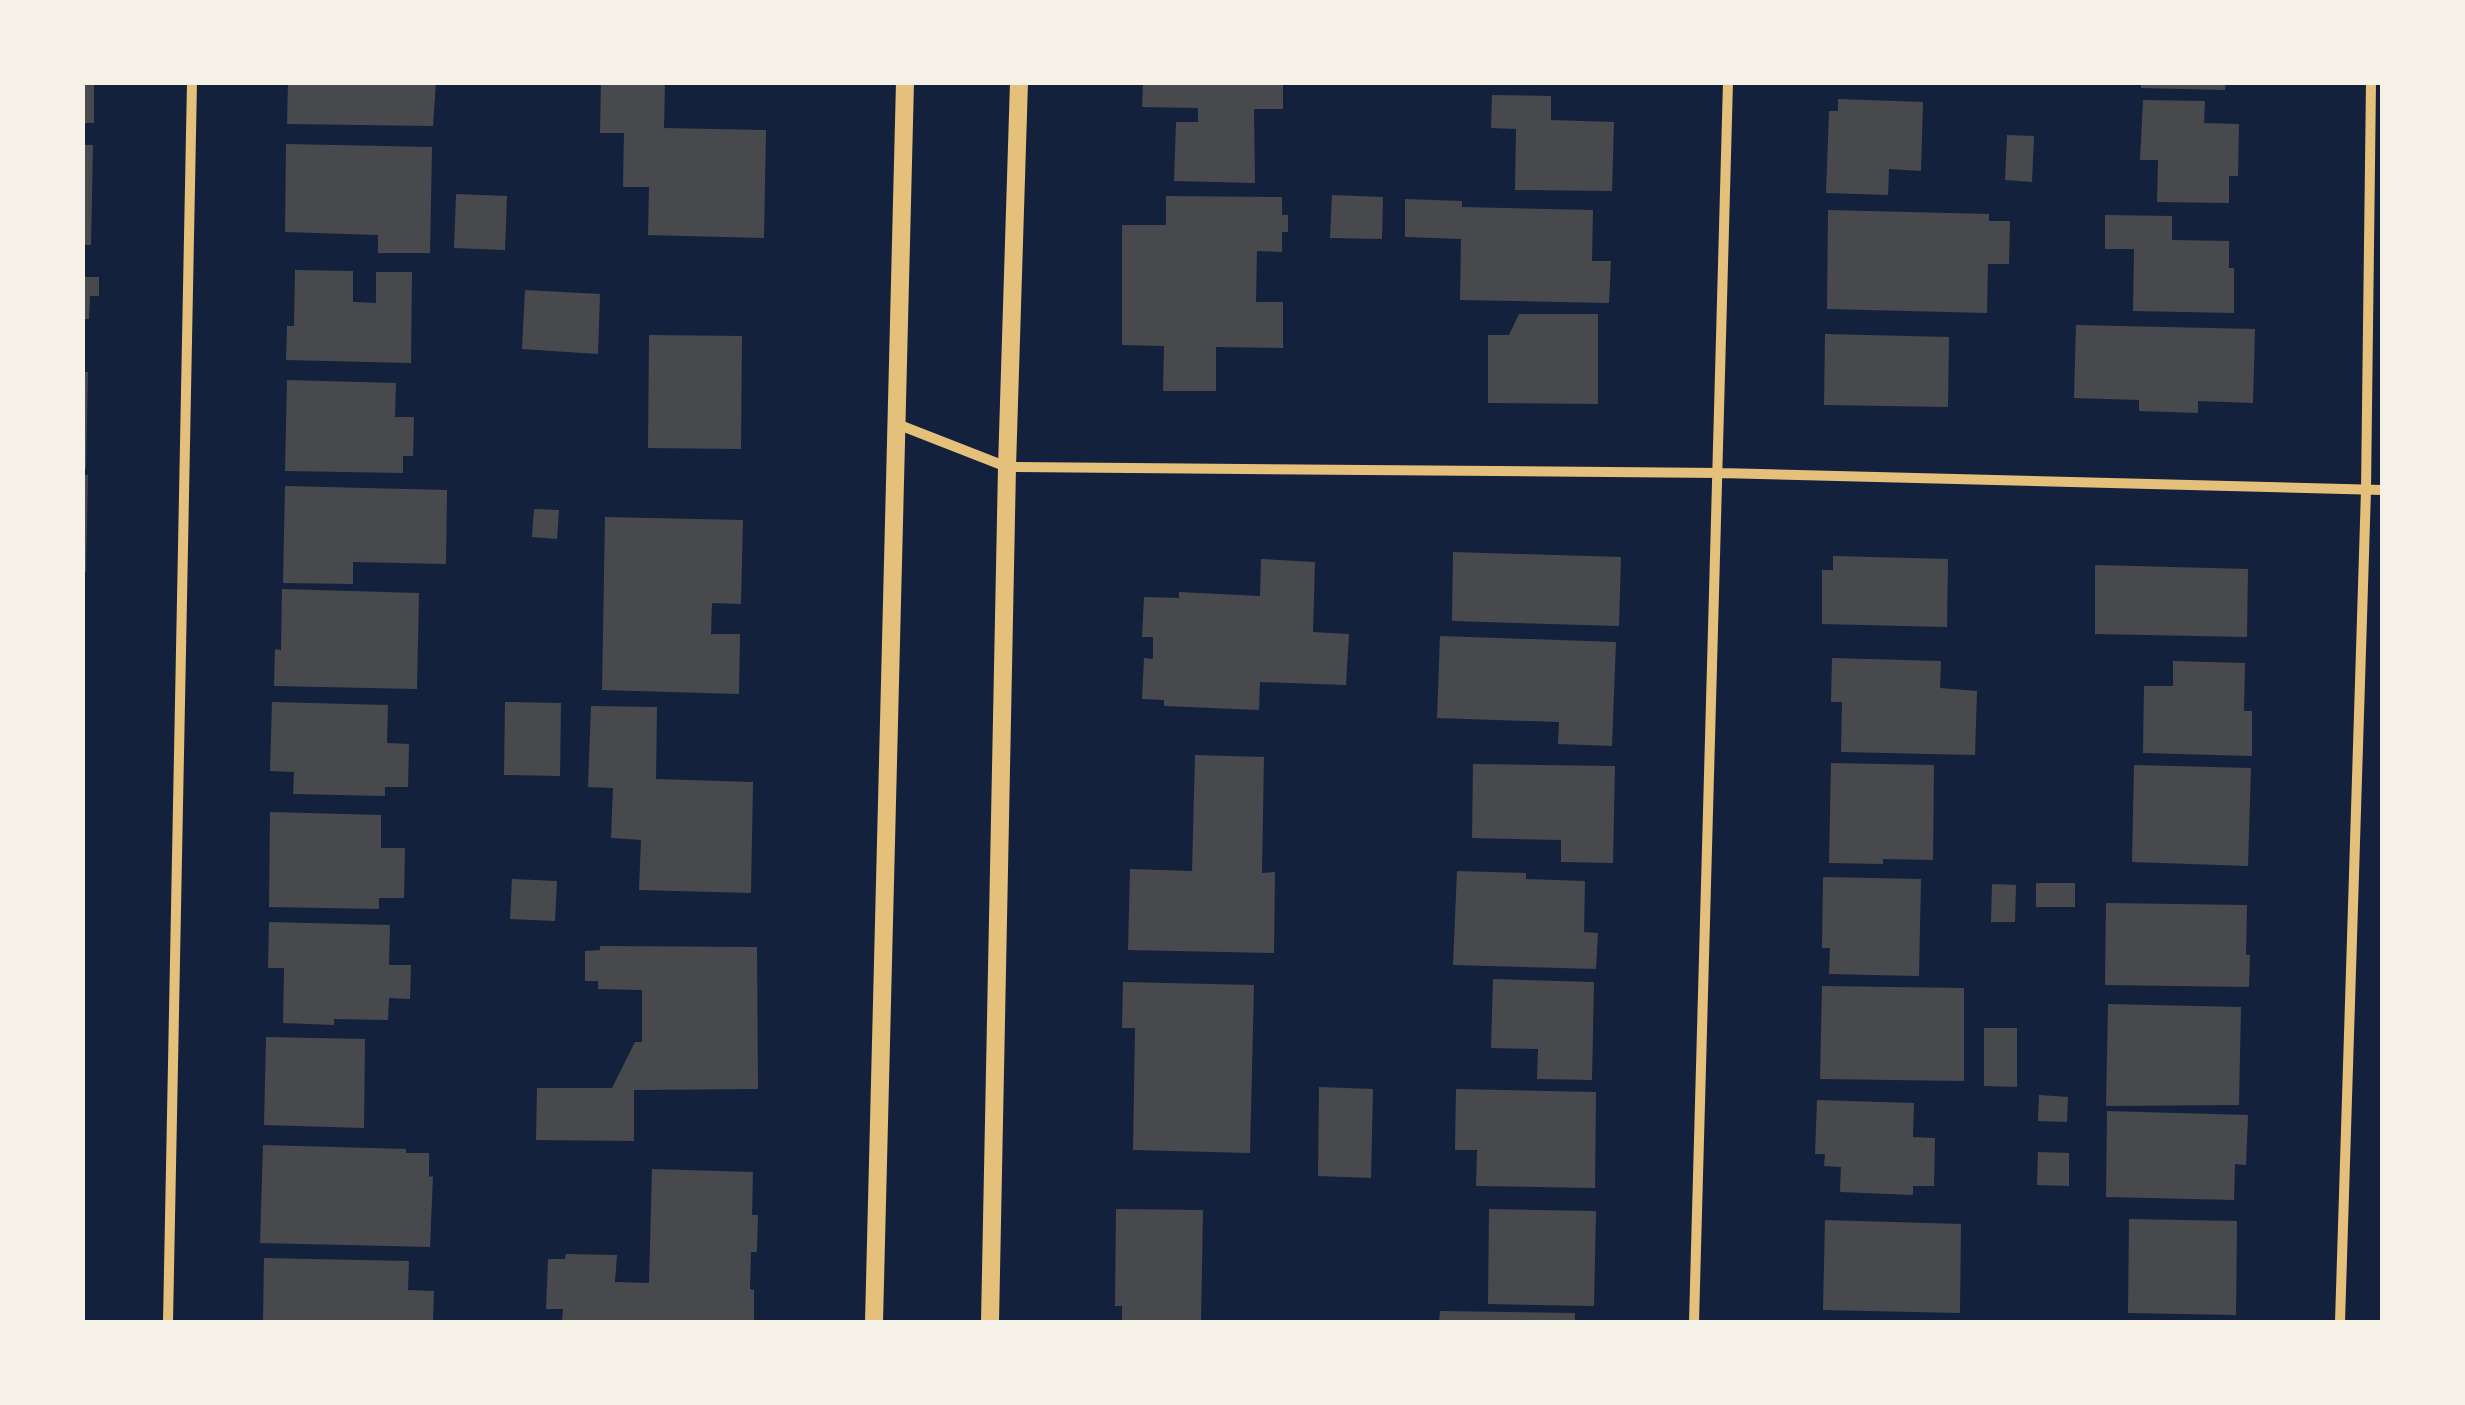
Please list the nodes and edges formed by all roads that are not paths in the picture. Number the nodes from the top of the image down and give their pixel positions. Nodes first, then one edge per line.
1 (192, 82) edge
2 (905, 82) edge
3 (1019, 82) edge
4 (1728, 82) edge
5 (2371, 82) edge
6 (897, 424) junction
7 (1007, 466) junction
8 (1720, 473) junction
9 (2366, 490) junction
10 (2382, 490) edge
11 (168, 1322) edge
12 (874, 1322) edge
13 (990, 1322) edge
14 (1694, 1322) edge
15 (2340, 1322) edge

1 - 11 street
2 - 6 street
3 - 7 street
4 - 8 street
5 - 9 street
6 - 7 street
6 - 12 street
7 - 8 street
7 - 13 street
8 - 9 street
8 - 14 street
9 - 10 street
9 - 15 street

